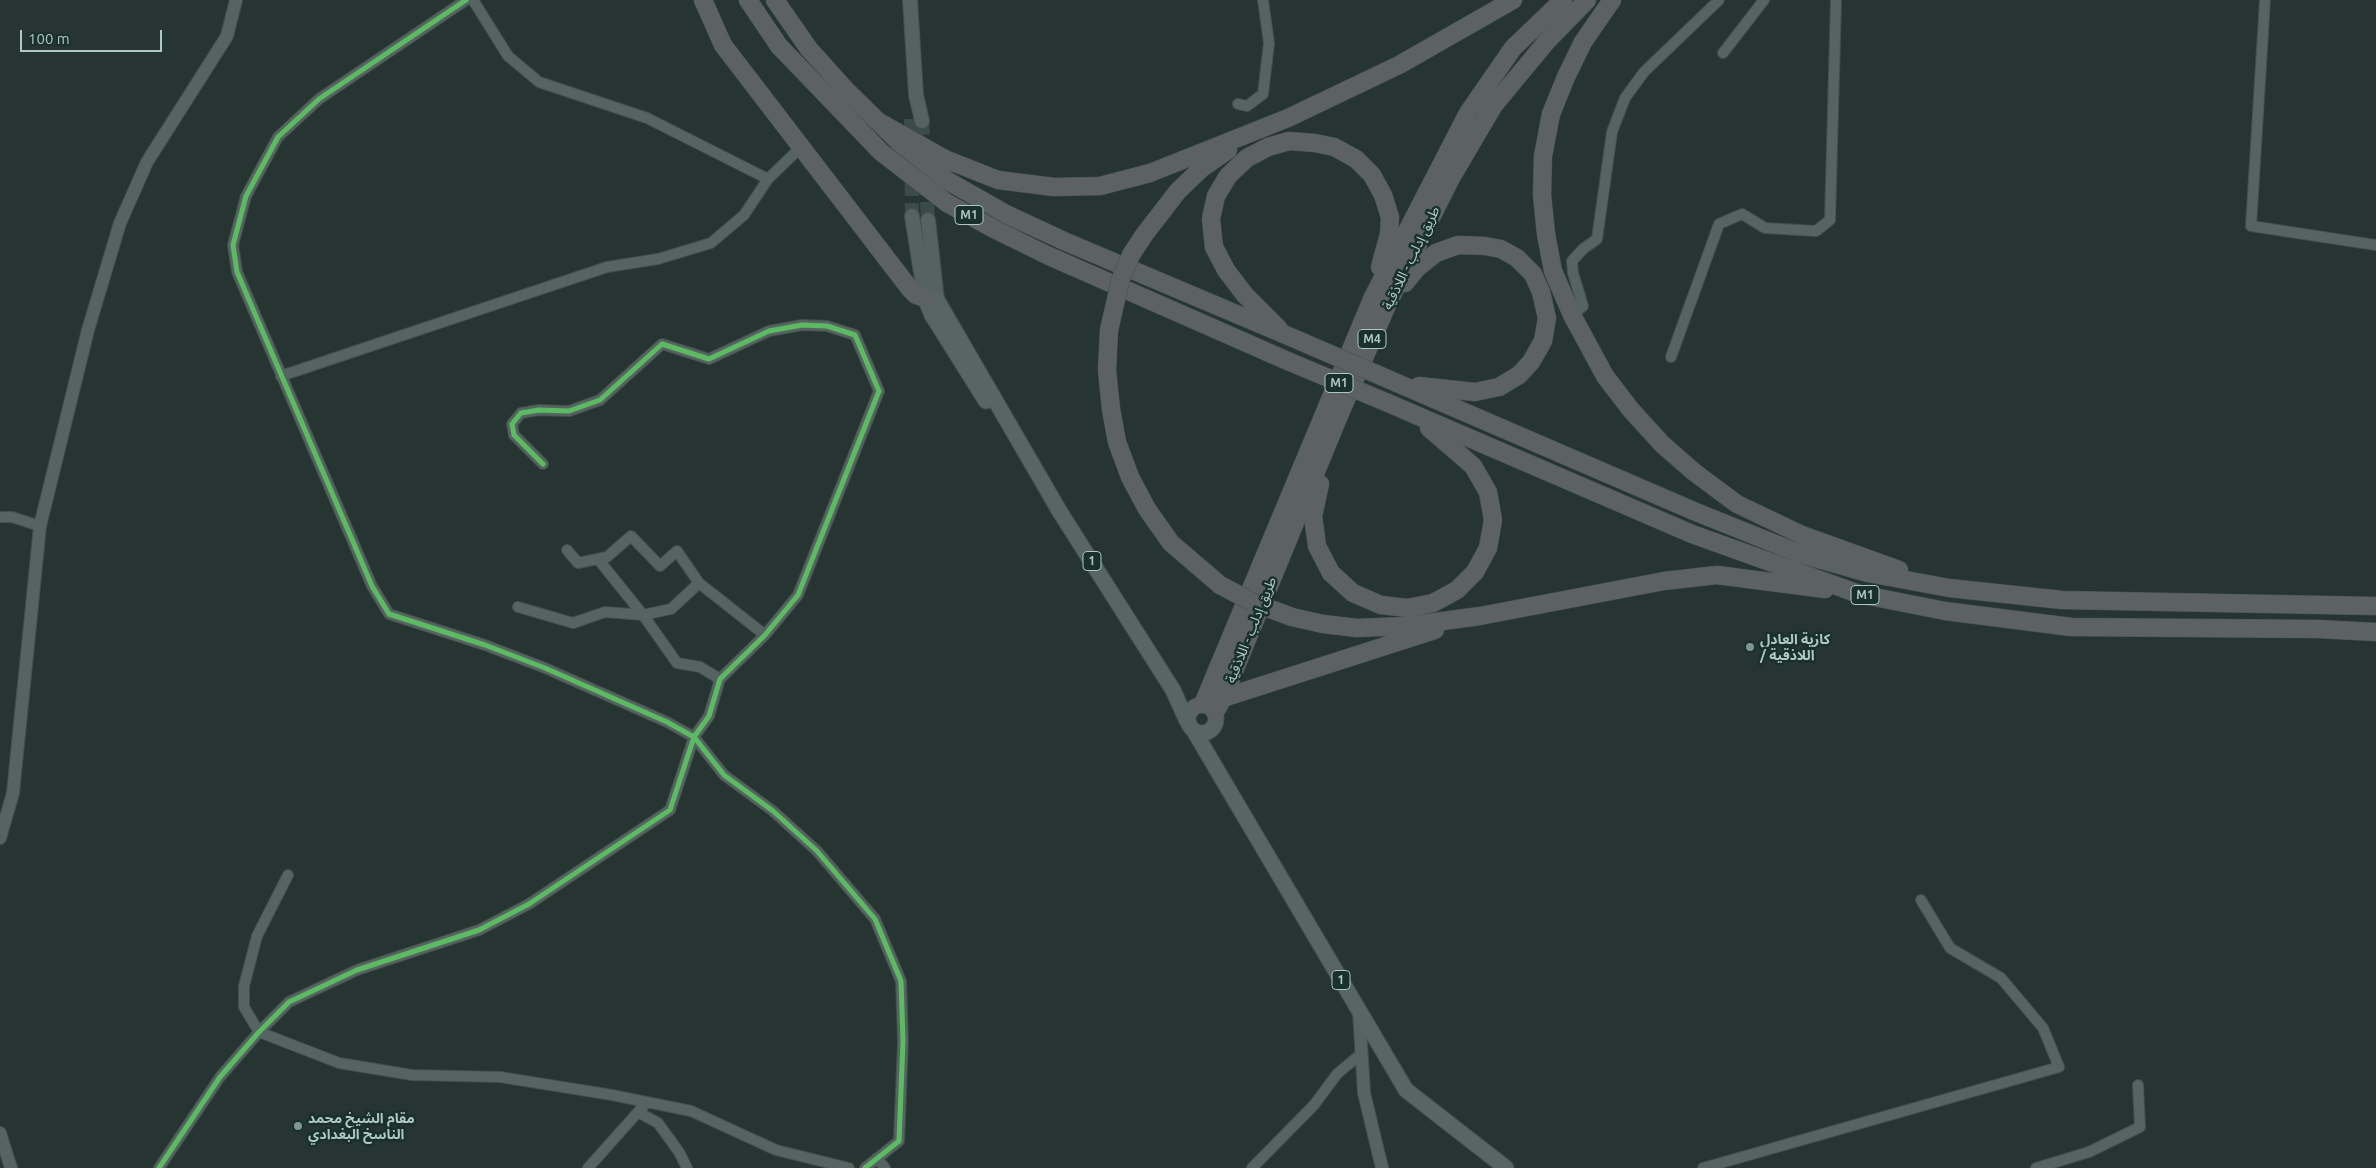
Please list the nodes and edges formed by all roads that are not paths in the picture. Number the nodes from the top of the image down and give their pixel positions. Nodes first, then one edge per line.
1 (236, 0) edge
2 (466, 0) edge
3 (473, 0) edge
4 (703, 0) edge
5 (748, 0) edge
6 (775, 0) edge
7 (910, 0) edge
8 (1263, 0) edge
9 (1513, 0) edge
10 (1563, 0) edge
11 (1587, 0) edge
12 (1612, 0) edge
13 (1719, 0) edge
14 (1764, 0) edge
15 (1836, 0) edge
16 (2265, 0) edge
17 (1722, 53) dead end
18 (1238, 104) dead end
19 (1288, 118) junction
20 (916, 120) tunnel mouth
21 (881, 123) junction
22 (801, 147) junction
23 (768, 180) junction
24 (912, 216) tunnel mouth
25 (928, 220) tunnel mouth
26 (2376, 245) edge
27 (931, 299) junction
28 (1381, 300) junction
29 (1572, 315) junction
30 (1284, 334) junction
31 (1671, 357) dead end
32 (281, 376) junction
33 (1397, 383) junction
34 (1388, 403) junction
35 (1338, 418) junction
36 (543, 464) dead end
37 (0, 517) edge
38 (40, 526) junction
39 (568, 550) dead end
40 (598, 559) junction
41 (699, 583) junction
42 (1949, 588) junction
43 (1859, 594) junction
44 (2376, 606) edge
45 (518, 607) dead end
46 (643, 615) junction
47 (1480, 616) junction
48 (2376, 632) edge
49 (765, 635) junction
50 (720, 679) junction
51 (1172, 690) junction
52 (1210, 709) junction
53 (1191, 726) junction
54 (694, 737) junction
55 (1213, 759) junction
56 (0, 838) edge
57 (288, 875) dead end
58 (1921, 900) dead end
59 (1359, 1011) junction
60 (259, 1032) junction
61 (1362, 1053) junction
62 (2138, 1085) dead end
63 (647, 1102) junction
64 (638, 1112) junction
65 (0, 1133) edge
66 (877, 1158) junction
67 (11, 1168) edge
68 (158, 1168) edge
69 (588, 1168) edge
70 (687, 1168) edge
71 (849, 1168) edge
72 (865, 1168) edge
73 (885, 1168) edge
74 (1252, 1168) edge
75 (1382, 1168) edge
76 (1506, 1168) edge
77 (1703, 1168) edge
78 (2036, 1168) edge

1 - 38 street
2 - 32 street
3 - 23 street
4 - 22 highway
5 - 34 highway, M1, bridge
6 - 21 highway, M1
7 - 20 main road
8 - 18 street
9 - 19 highway
10 - 28 highway, طريق إدلب - اللاذقية / M4
11 - 28 highway, طريق إدلب - اللاذقية / M4
12 - 29 highway
13 - 29 street
14 - 17 street
15 - 31 street
16 - 26 street
19 - 21 highway
19 - 47 highway, bridge
21 - 30 highway, M1
22 - 23 street
22 - 27 highway
23 - 32 street
24 - 27 main road
25 - 27 main road
27 - 51 main road, 1
28 - 30 highway
28 - 33 highway
28 - 35 highway, طريق إدلب - اللاذقية / M4
28 - 52 highway, طريق إدلب - اللاذقية / M4
29 - 42 highway
30 - 33 highway, M1, bridge
32 - 54 street
33 - 42 highway, M1
34 - 35 highway
34 - 43 highway, M1
35 - 52 highway, طريق إدلب - اللاذقية / M4
36 - 49 street
37 - 38 street
38 - 56 street
39 - 40 street
40 - 41 street
40 - 46 street
41 - 46 street
41 - 49 street
42 - 44 highway, M1
43 - 47 highway
43 - 48 highway, M1
45 - 46 street
46 - 50 street
47 - 52 highway
49 - 50 street
50 - 54 street
51 - 52 main road, 1
51 - 53 main road, 1
52 - 53 main road
52 - 53 main road
52 - 55 main road
53 - 55 main road, 1
54 - 60 street
54 - 66 street
55 - 59 main road, 1
57 - 60 street
58 - 77 street
59 - 61 street
59 - 76 main road, 1
60 - 63 street
60 - 68 street
61 - 74 street
61 - 75 street
62 - 78 street
63 - 64 street
63 - 71 street
64 - 69 street
64 - 70 street
65 - 67 street
66 - 72 street
66 - 73 street

